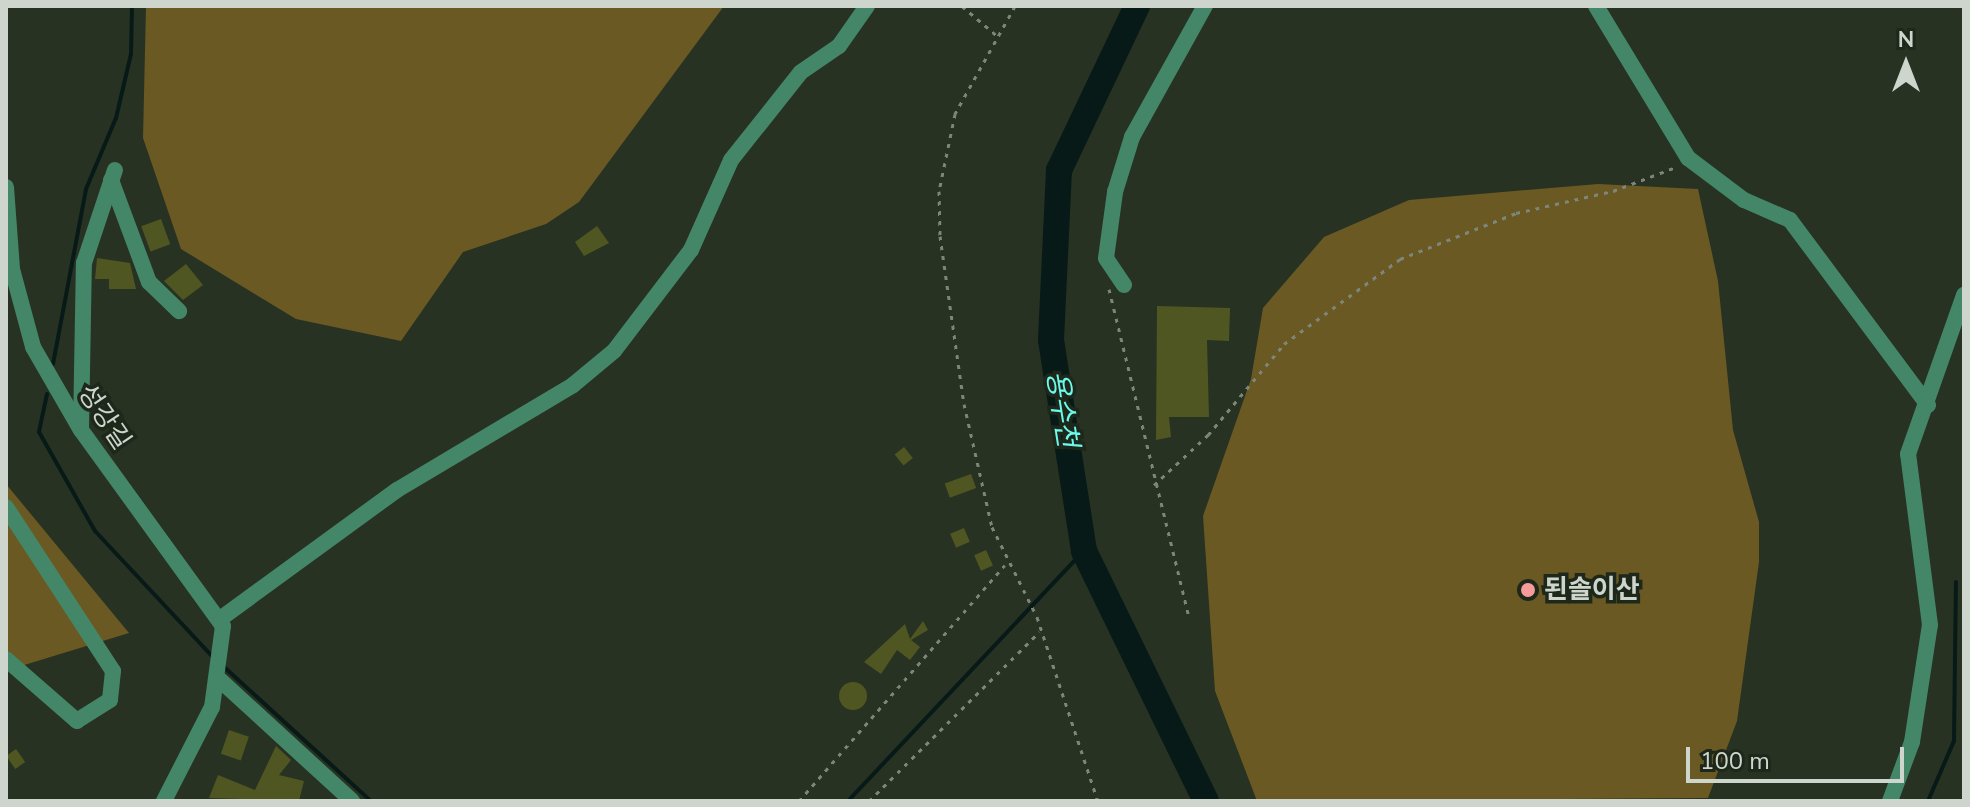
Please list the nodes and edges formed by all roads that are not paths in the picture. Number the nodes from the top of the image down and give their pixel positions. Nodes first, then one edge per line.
1 (867, 6) edge
2 (1205, 6) edge
3 (1596, 6) edge
4 (6, 187) edge
5 (1124, 285) dead end
6 (1964, 295) edge
7 (179, 311) dead end
8 (1928, 405) junction
9 (81, 430) junction
10 (6, 507) edge
11 (220, 619) junction
12 (6, 659) edge
13 (220, 678) junction
14 (164, 801) edge
15 (352, 801) edge
16 (1890, 801) edge

1 - 11 street
2 - 5 street
3 - 8 street
4 - 9 street, 성강길
6 - 8 street
7 - 9 street
8 - 16 street
9 - 11 street, 성강길
10 - 12 street
11 - 13 street, 성강길
13 - 14 street
13 - 15 street

